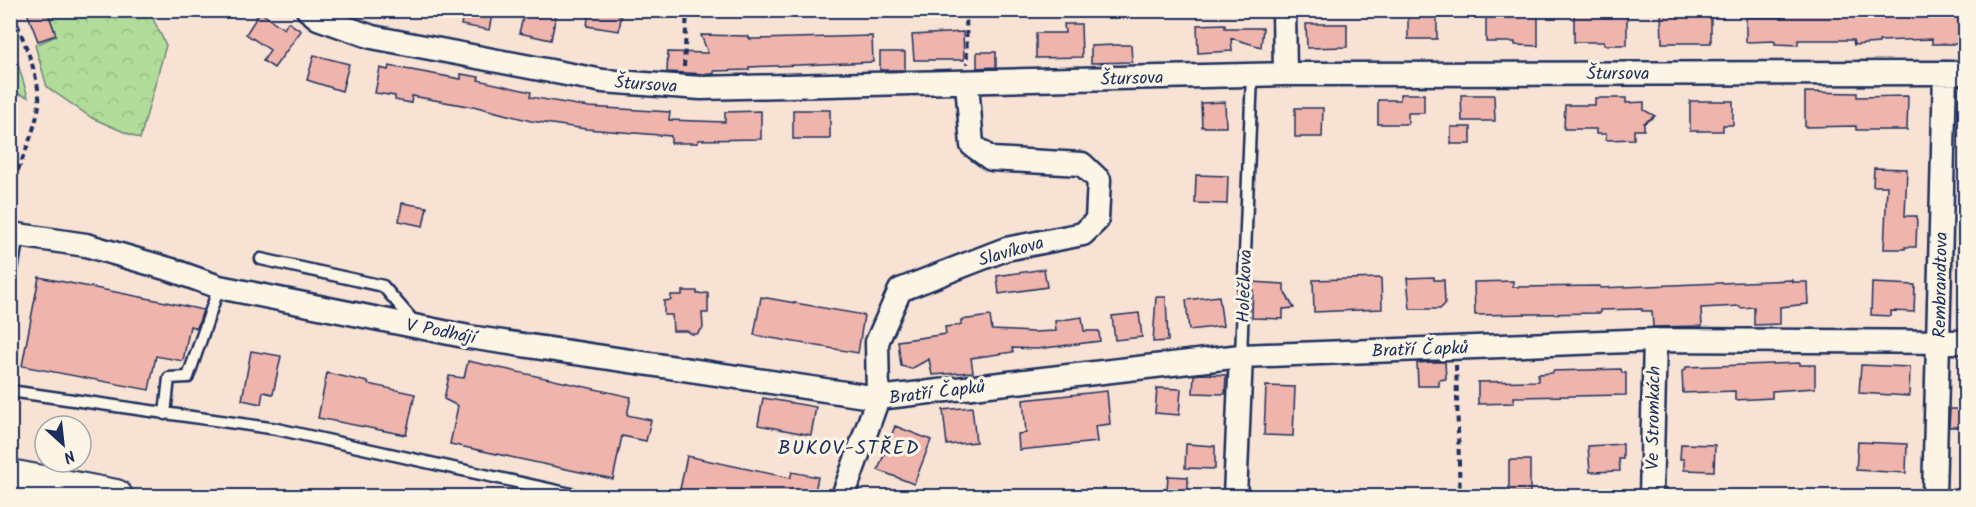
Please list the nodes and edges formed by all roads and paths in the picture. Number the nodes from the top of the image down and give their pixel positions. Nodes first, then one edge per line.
1 (12, 10) edge
2 (308, 10) edge
3 (687, 10) edge
4 (966, 10) edge
5 (1284, 10) edge
6 (1955, 73) edge
7 (1285, 74) junction
8 (1252, 75) junction
9 (967, 83) junction
10 (682, 87) junction
11 (10, 190) edge
12 (14, 235) edge
13 (261, 260) dead end
14 (10, 282) edge
15 (219, 287) junction
16 (419, 327) junction
17 (1655, 340) junction
18 (1939, 340) junction
19 (1965, 342) edge
20 (1456, 347) junction
21 (1241, 356) junction
22 (10, 391) edge
23 (878, 398) junction
24 (165, 414) junction
25 (10, 476) edge
26 (116, 496) edge
27 (580, 496) edge
28 (843, 496) edge
29 (1235, 496) edge
30 (1460, 496) edge
31 (1651, 496) edge
32 (1934, 496) edge

1 - 11 path
2 - 10 street, Štursova
3 - 10 path
4 - 9 path
5 - 7 street
6 - 7 street, Štursova
6 - 18 street, Rembrandtova
7 - 8 street, Štursova
8 - 9 street, Štursova
8 - 21 lane, Holečkova
9 - 10 street, Štursova
9 - 23 street, Slavíkova
12 - 14 lane
12 - 15 street, V Podhájí
13 - 16 lane
15 - 16 street, V Podhájí
15 - 24 lane
16 - 23 street, V Podhájí
17 - 18 street, Bratří Čapků
17 - 20 street, Bratří Čapků
17 - 31 street, Ve Stromkách
18 - 19 street, Bratří Čapků
18 - 32 street, Rembrandtova
20 - 21 street, Bratří Čapků
20 - 30 path
21 - 23 street, Bratří Čapků
21 - 29 street, Holečkova
22 - 24 lane
23 - 28 street, Slavíkova
24 - 27 lane
25 - 26 street

